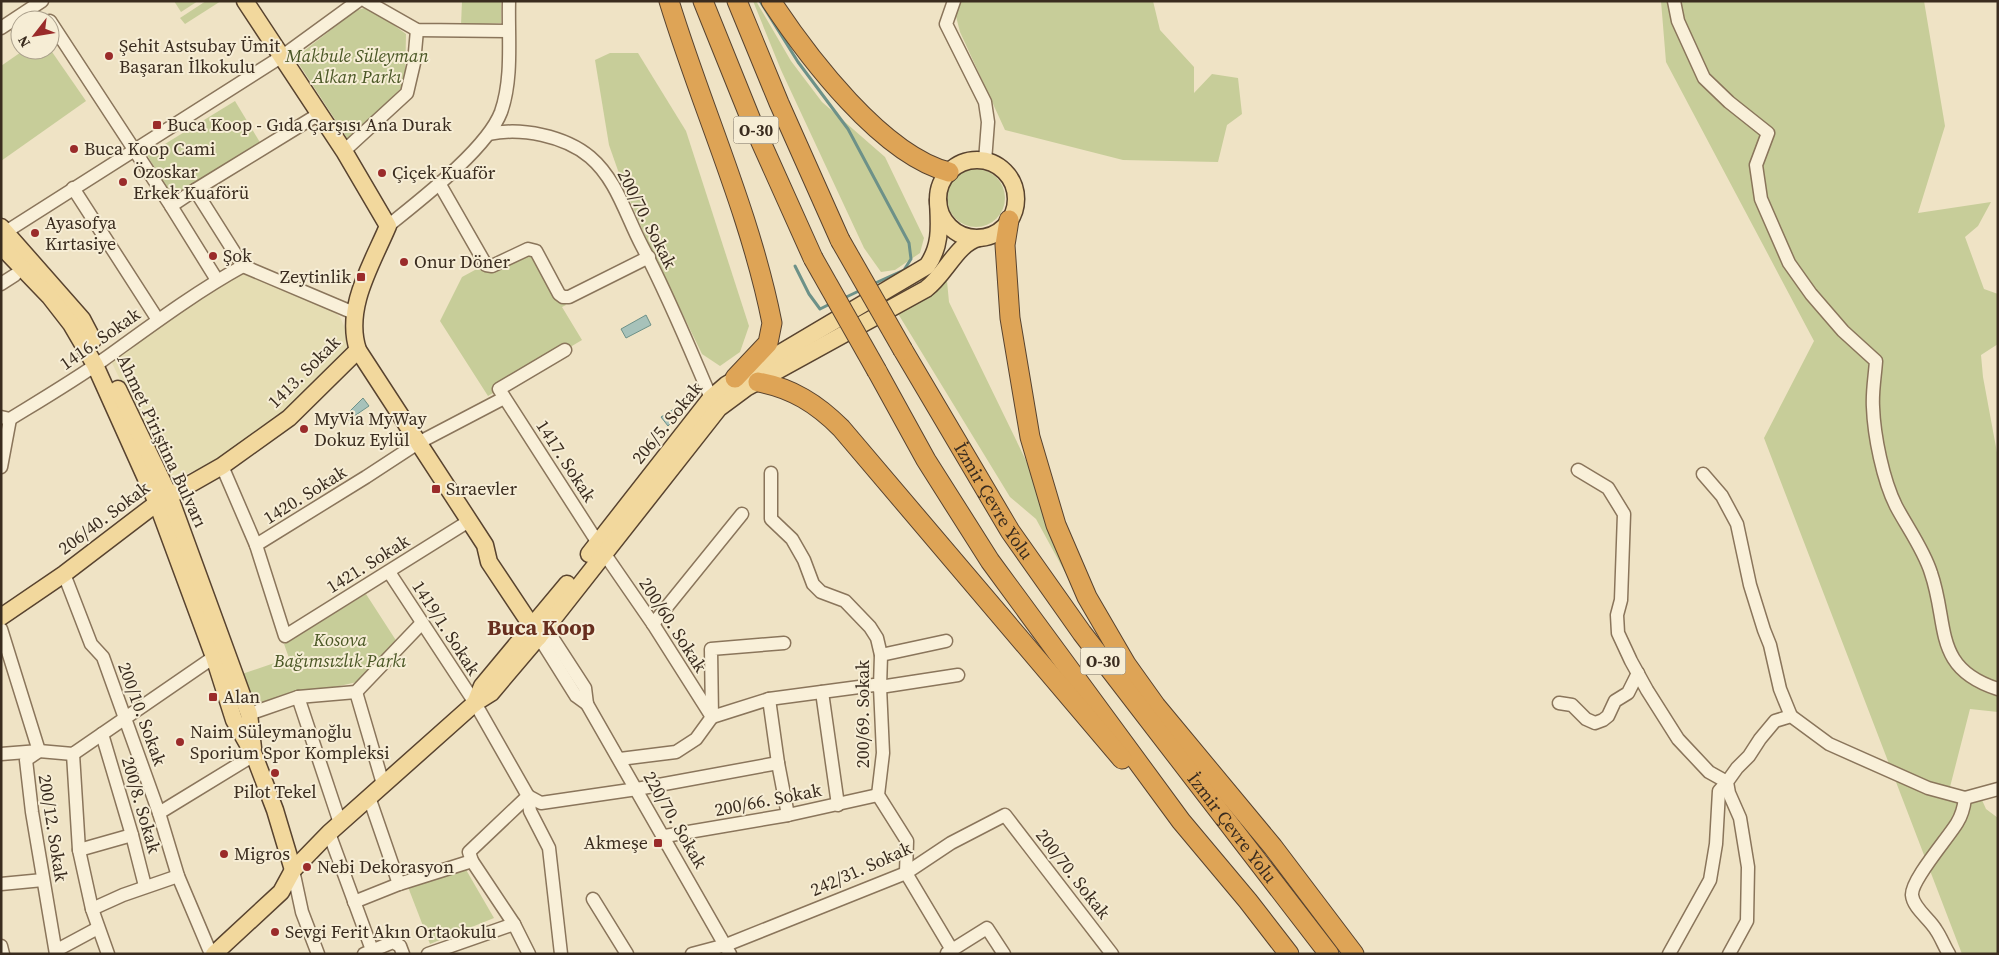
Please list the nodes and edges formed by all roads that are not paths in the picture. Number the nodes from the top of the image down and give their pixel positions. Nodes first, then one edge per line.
1 (245, 1) edge
2 (358, 1) edge
3 (366, 1) edge
4 (509, 1) edge
5 (669, 1) edge
6 (703, 1) edge
7 (737, 1) edge
8 (771, 1) edge
9 (954, 1) edge
10 (1674, 1) edge
11 (39, 2) edge
12 (1, 28) edge
13 (417, 30) junction
14 (508, 31) junction
15 (60, 35) edge
16 (281, 57) junction
17 (319, 114) junction
18 (489, 134) junction
19 (135, 151) junction
20 (344, 151) junction
21 (985, 161) junction
22 (949, 172) junction
23 (439, 183) junction
24 (73, 188) junction
25 (195, 190) junction
26 (938, 200) junction
27 (171, 206) junction
28 (1009, 220) junction
29 (388, 226) junction
30 (2, 235) edge
31 (979, 238) junction
32 (649, 257) junction
33 (243, 266) junction
34 (15, 275) dead end
35 (218, 280) junction
36 (1, 284) edge
37 (354, 313) junction
38 (158, 320) junction
39 (358, 350) junction
40 (565, 350) dead end
41 (100, 363) junction
42 (735, 378) junction
43 (758, 382) junction
44 (504, 398) junction
45 (711, 398) junction
46 (6, 418) edge
47 (418, 443) junction
48 (1, 466) edge
49 (222, 466) junction
50 (1578, 470) dead end
51 (771, 474) dead end
52 (1702, 474) dead end
53 (163, 499) junction
54 (742, 514) dead end
55 (469, 521) junction
56 (256, 545) junction
57 (601, 548) junction
58 (389, 572) junction
59 (64, 574) junction
60 (1, 617) edge
61 (422, 624) junction
62 (653, 624) junction
63 (539, 627) junction
64 (1, 628) edge
65 (946, 641) dead end
66 (784, 643) dead end
67 (881, 654) junction
68 (214, 657) junction
69 (1638, 673) junction
70 (958, 675) dead end
71 (880, 687) junction
72 (1998, 689) edge
73 (356, 692) junction
74 (822, 692) junction
75 (298, 698) junction
76 (769, 699) junction
77 (475, 703) junction
78 (1559, 703) dead end
79 (249, 714) junction
80 (125, 716) junction
81 (1791, 716) junction
82 (712, 717) junction
83 (102, 734) junction
84 (39, 751) junction
85 (1, 754) edge
86 (73, 754) junction
87 (254, 755) junction
88 (620, 759) junction
89 (778, 763) junction
90 (1726, 782) junction
91 (383, 784) junction
92 (1998, 789) edge
93 (637, 790) junction
94 (878, 795) junction
95 (528, 796) junction
96 (369, 797) junction
97 (1965, 798) junction
98 (838, 805) junction
99 (159, 813) junction
100 (788, 815) junction
101 (1006, 815) joint
102 (1181, 821) junction
103 (334, 828) junction
104 (132, 835) junction
105 (664, 836) junction
106 (79, 850) junction
107 (472, 861) junction
108 (293, 870) junction
109 (906, 873) junction
110 (178, 876) junction
111 (43, 880) junction
112 (1, 884) edge
113 (399, 884) junction
114 (145, 886) junction
115 (593, 899) dead end
116 (354, 902) junction
117 (92, 909) junction
118 (514, 924) junction
119 (98, 928) junction
120 (1, 946) edge
121 (728, 950) edge
122 (57, 952) edge
123 (368, 952) edge
124 (949, 952) edge
125 (3, 954) edge
126 (108, 954) edge
127 (211, 954) edge
128 (214, 954) edge
129 (318, 954) edge
130 (403, 954) edge
131 (428, 954) edge
132 (529, 954) edge
133 (560, 954) edge
134 (627, 954) edge
135 (692, 954) edge
136 (1004, 954) edge
137 (1112, 954) edge
138 (1290, 954) edge
139 (1329, 954) edge
140 (1354, 954) edge
141 (1669, 954) edge
142 (1730, 954) edge
143 (1949, 954) edge

1 - 16 main road
2 - 16 street
3 - 13 street
4 - 14 street, 1413. Sokak
5 - 42 highway
6 - 102 highway, İzmir Çevre Yolu / O-30, bridge
7 - 139 highway, İzmir Çevre Yolu / O-30, bridge
8 - 22 highway
9 - 21 street
10 - 72 street
11 - 12 street
13 - 14 street
13 - 20 street
14 - 18 street, 1413. Sokak
15 - 19 street
16 - 17 main road
16 - 19 street
17 - 20 main road
17 - 25 street
18 - 23 street, 1413. Sokak
18 - 32 street, 200/70. Sokak
19 - 24 street
19 - 27 street
20 - 29 main road
21 - 22 main road
21 - 28 main road
22 - 26 main road
23 - 29 street, 1413. Sokak
23 - 32 street
24 - 30 street
24 - 38 street
25 - 27 street
25 - 33 street
26 - 31 main road
26 - 42 main road, 206/5. Sokak
27 - 35 street
28 - 31 main road
28 - 140 highway
29 - 37 main road, 1413. Sokak
30 - 41 main road, Ahmet Piriştina Bulvarı
31 - 43 main road, 206/5. Sokak
32 - 45 street, 200/70. Sokak
33 - 35 street, 1416. Sokak
33 - 37 street
34 - 36 street
35 - 38 street, 1416. Sokak
37 - 39 main road, 1413. Sokak
38 - 41 street, 1416. Sokak
39 - 47 main road
39 - 49 main road, 1413. Sokak
40 - 44 street
41 - 46 street, 1416. Sokak
41 - 53 main road, Ahmet Piriştina Bulvarı
42 - 45 main road, 206/5. Sokak
43 - 57 main road, 206/5. Sokak
43 - 102 highway
44 - 47 street, 1420. Sokak
44 - 57 street, 1417. Sokak
45 - 57 main road, 206/5. Sokak
46 - 48 street
47 - 55 main road
47 - 56 street, 1420. Sokak
49 - 53 main road, 1413. Sokak
49 - 56 street
50 - 69 street
51 - 67 street, 200/69. Sokak
52 - 81 street
53 - 59 main road, 206/40. Sokak
53 - 68 main road, Ahmet Piriştina Bulvarı
53 - 79 main road, Ahmet Piriştina Bulvarı
54 - 62 street
55 - 58 street, 1421. Sokak
55 - 63 main road
56 - 58 street, 1421. Sokak
57 - 62 street, 200/60. Sokak
57 - 63 main road, 206/5. Sokak
58 - 61 street, 1419/1. Sokak
59 - 60 main road, 206/40. Sokak
59 - 80 street, 200/10. Sokak
61 - 73 street
61 - 77 street, 1419/1. Sokak
62 - 82 street, 200/60. Sokak
63 - 77 main road, 206/5. Sokak
63 - 88 street, 220/70. Sokak
64 - 84 street, 200/12. Sokak
65 - 67 street
66 - 82 street
67 - 71 street, 200/69. Sokak
68 - 80 street
68 - 87 main road, Ahmet Piriştina Bulvarı
69 - 78 street
69 - 90 street
70 - 71 street
71 - 74 street
71 - 94 street, 200/69. Sokak
73 - 75 street
73 - 91 street
74 - 76 street
74 - 98 street
75 - 79 street
75 - 103 street
76 - 82 street
76 - 89 street
77 - 91 main road, 206/5. Sokak
77 - 95 street, 1419/1. Sokak
79 - 87 main road, Ahmet Piriştina Bulvarı
80 - 83 street
80 - 99 street, 200/10. Sokak
81 - 90 street
81 - 97 street
82 - 88 street
83 - 86 street
83 - 104 street, 200/8. Sokak
84 - 85 street
84 - 86 street
84 - 111 street, 200/12. Sokak
86 - 106 street
87 - 99 street
87 - 108 main road, Ahmet Piriştina Bulvarı
88 - 93 street, 220/70. Sokak
89 - 93 street
89 - 100 street
90 - 141 street
90 - 142 street
91 - 96 main road, 206/5. Sokak
92 - 97 street
93 - 95 street
93 - 105 street, 220/70. Sokak
94 - 98 street, 200/66. Sokak
94 - 109 street
95 - 107 street
95 - 133 street, 1419/1. Sokak
96 - 103 main road, 206/5. Sokak
96 - 113 street
97 - 143 street
98 - 100 street, 200/66. Sokak
99 - 110 street, 200/10. Sokak
100 - 105 street, 200/66. Sokak
101 - 109 street, 242/31. Sokak
101 - 137 street, 200/70. Sokak
102 - 138 highway, İzmir Çevre Yolu / O-30
103 - 108 main road, 206/5. Sokak
103 - 116 street
104 - 106 street
104 - 114 street, 200/8. Sokak
105 - 121 street, 220/70. Sokak
106 - 117 street
107 - 113 street
107 - 118 street
108 - 128 main road, 206/5. Sokak
108 - 129 street
109 - 121 street, 242/31. Sokak
109 - 124 street
110 - 114 street
110 - 127 street, 200/10. Sokak
111 - 112 street
111 - 122 street, 200/12. Sokak
113 - 116 street
114 - 117 street
115 - 134 street
116 - 123 street
117 - 119 street
118 - 131 street
118 - 132 street
119 - 122 street
119 - 126 street
120 - 125 street
121 - 135 street, 242/31. Sokak
123 - 130 street
124 - 136 street

